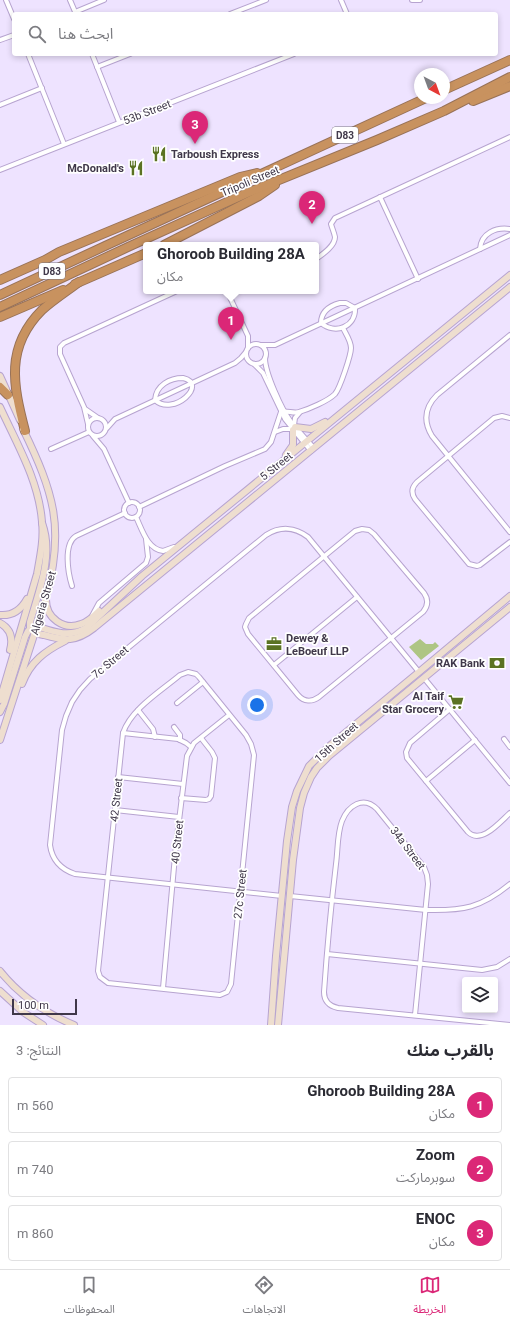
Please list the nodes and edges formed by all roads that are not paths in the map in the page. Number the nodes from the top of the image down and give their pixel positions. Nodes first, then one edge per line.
1 (6, 0) edge
2 (70, 0) edge
3 (104, 0) edge
4 (266, 0) edge
5 (341, 0) edge
6 (412, 0) edge
7 (420, 0) edge
8 (75, 12) edge
9 (77, 12) edge
10 (235, 12) edge
11 (346, 12) edge
12 (12, 14) edge
13 (12, 36) edge
14 (0, 40) edge
15 (29, 56) edge
16 (93, 56) edge
17 (125, 56) edge
18 (289, 56) edge
19 (510, 60) edge
20 (97, 67) junction
21 (510, 77) edge
22 (510, 86) edge
23 (450, 87) edge
24 (42, 88) junction
25 (414, 104) edge
26 (0, 105) edge
27 (444, 110) junction
28 (119, 122) junction
29 (510, 137) edge
30 (64, 144) junction
31 (0, 170) edge
32 (264, 173) junction
33 (282, 179) junction
34 (380, 197) junction
35 (510, 229) edge
36 (510, 235) edge
37 (170, 242) edge
38 (480, 249) junction
39 (59, 252) junction
40 (143, 254) edge
41 (319, 257) edge
42 (0, 274) edge
43 (510, 275) edge
44 (418, 279) junction
45 (0, 280) edge
46 (79, 282) junction
47 (510, 287) edge
48 (171, 294) edge
49 (228, 294) edge
50 (0, 295) edge
51 (0, 307) edge
52 (355, 308) junction
53 (0, 318) edge
54 (321, 324) junction
55 (343, 328) junction
56 (510, 335) edge
57 (248, 336) junction
58 (260, 345) junction
59 (275, 345) junction
60 (247, 350) junction
61 (266, 357) junction
62 (235, 363) junction
63 (253, 363) junction
64 (0, 376) edge
65 (192, 383) junction
66 (0, 387) edge
67 (8, 395) junction
68 (155, 400) junction
69 (0, 407) edge
70 (84, 407) junction
71 (300, 411) junction
72 (283, 412) junction
73 (100, 418) junction
74 (510, 418) edge
75 (115, 419) junction
76 (332, 420) junction
77 (88, 424) junction
78 (107, 428) junction
79 (293, 428) junction
80 (25, 431) junction
81 (89, 432) junction
82 (275, 433) junction
83 (103, 435) junction
84 (93, 436) junction
85 (306, 442) junction
86 (51, 448) dead end
87 (104, 449) junction
88 (312, 449) junction
89 (448, 456) junction
90 (275, 467) junction
91 (129, 503) junction
92 (139, 507) junction
93 (125, 513) junction
94 (136, 517) junction
95 (42, 523) junction
96 (510, 532) edge
97 (146, 538) junction
98 (510, 542) edge
99 (182, 543) junction
100 (324, 557) junction
101 (142, 576) junction
102 (72, 586) dead end
103 (32, 589) junction
104 (510, 596) edge
105 (357, 597) junction
106 (46, 598) junction
107 (510, 607) edge
108 (492, 610) junction
109 (0, 615) edge
110 (91, 617) junction
111 (0, 623) edge
112 (34, 629) junction
113 (472, 637) junction
114 (391, 638) junction
115 (67, 640) junction
116 (274, 665) junction
117 (8, 670) junction
118 (419, 672) junction
119 (199, 677) joint
120 (424, 678) junction
121 (203, 682) junction
122 (0, 700) edge
123 (177, 703) dead end
124 (11, 707) junction
125 (373, 709) junction
126 (450, 709) junction
127 (138, 710) junction
128 (0, 712) edge
129 (229, 715) junction
130 (174, 727) dead end
131 (360, 730) junction
132 (123, 733) junction
133 (155, 737) junction
134 (201, 738) junction
135 (504, 739) dead end
136 (0, 740) edge
137 (180, 740) junction
138 (475, 740) junction
139 (191, 747) junction
140 (510, 747) edge
141 (510, 775) edge
142 (118, 777) junction
143 (506, 778) junction
144 (426, 781) junction
145 (510, 783) edge
146 (183, 784) junction
147 (181, 798) junction
148 (115, 810) junction
149 (510, 814) edge
150 (179, 817) junction
151 (287, 841) junction
152 (293, 860) junction
153 (107, 878) junction
154 (510, 884) edge
155 (172, 885) junction
156 (240, 891) junction
157 (282, 896) junction
158 (290, 896) junction
159 (331, 900) junction
160 (426, 910) junction
161 (327, 954) junction
162 (510, 959) edge
163 (420, 964) junction
164 (0, 971) edge
165 (98, 971) joint
166 (162, 988) junction
167 (0, 991) edge
168 (415, 1015) junction
169 (271, 1023) edge
170 (42, 1025) edge
171 (74, 1025) edge
172 (278, 1025) edge
173 (510, 1025) edge

1 - 12 street
2 - 8 street
3 - 9 street
4 - 10 street
5 - 11 street
6 - 7 street
13 - 14 street
15 - 24 street
16 - 20 street
17 - 20 street
18 - 28 street, 53b Street
19 - 23 highway
20 - 28 street
21 - 27 highway, Tripoli Street / D83
22 - 27 highway
24 - 26 street
24 - 30 street
25 - 32 highway, Tripoli Street / D83
27 - 33 highway, Tripoli Street / D83
28 - 30 street, 53b Street
29 - 34 street
30 - 31 street, 53b Street
32 - 39 highway
32 - 50 highway, Tripoli Street / D83
33 - 37 highway
33 - 51 highway, Tripoli Street / D83
34 - 41 street
34 - 44 street
35 - 38 street
36 - 38 street
38 - 44 street
39 - 42 highway
39 - 45 highway
40 - 46 highway
43 - 76 street, 5 Street
44 - 52 street
46 - 53 highway
46 - 80 highway
47 - 88 street, 5 Street
48 - 70 street
49 - 57 street
52 - 54 street
52 - 54 street
52 - 55 street
54 - 55 street
54 - 59 street
55 - 71 street
56 - 89 street
57 - 58 street
57 - 60 street
58 - 59 street
58 - 60 street
58 - 61 street
59 - 61 street
60 - 62 street
60 - 63 street
61 - 63 street
61 - 72 street
62 - 63 street
62 - 65 street
63 - 72 street
64 - 67 street, Algeria Street
65 - 68 street
65 - 68 street
65 - 68 street
66 - 67 highway
67 - 80 street, Algeria Street
68 - 75 street
69 - 95 street, Algeria Street
70 - 73 street
70 - 77 street
71 - 72 street
71 - 79 street
72 - 79 street
72 - 82 street
73 - 75 street
73 - 77 street
73 - 78 street
74 - 89 street
75 - 78 street
76 - 79 street
76 - 85 street, 5 Street
77 - 81 street
78 - 83 street
79 - 82 street
79 - 85 street
79 - 90 street
80 - 106 street, Algeria Street
81 - 84 street
81 - 86 street
82 - 92 street
83 - 84 street
83 - 87 street
84 - 87 street
85 - 88 street
85 - 90 street, 5 Street
87 - 91 street
88 - 115 street, 5 Street
89 - 96 street
89 - 98 street
90 - 99 street, 5 Street
91 - 92 street
91 - 93 street
92 - 94 street
93 - 94 street
93 - 102 street
94 - 97 street
95 - 103 street, Algeria Street
95 - 112 street
97 - 99 street
97 - 110 street
99 - 101 street, 5 Street
100 - 105 street, 7c Street
100 - 114 street
100 - 116 street
100 - 153 street, 7c Street
101 - 110 street
101 - 112 street, 5 Street
103 - 109 street
103 - 117 street, Algeria Street
104 - 108 street, 15th Street
105 - 114 street, 7c Street
105 - 116 street
106 - 110 street
106 - 112 street, Algeria Street
107 - 113 street, 15th Street
108 - 113 street
108 - 118 street, 15th Street
111 - 117 street
112 - 115 street, 5 Street
112 - 124 street, Algeria Street
112 - 128 street
113 - 120 street, 15th Street
114 - 116 street
114 - 118 street, 7c Street
115 - 124 street
117 - 122 street, Algeria Street
118 - 125 street, 15th Street
119 - 121 street, 27c Street
119 - 127 street, 42 Street
120 - 126 street
120 - 131 street, 15th Street
121 - 123 street
121 - 129 street, 27c Street
124 - 136 street, Algeria Street
125 - 131 street
125 - 151 street, 15th Street
126 - 138 street
126 - 144 street
127 - 132 street, 42 Street
127 - 133 street
129 - 134 street
129 - 156 street, 27c Street
130 - 137 street
131 - 152 street, 15th Street
132 - 133 street
132 - 142 street, 42 Street
133 - 137 street
134 - 139 street
134 - 147 street
135 - 140 street
137 - 139 street
138 - 143 street
138 - 144 street
139 - 146 street, 40 Street
141 - 143 street
142 - 146 street
142 - 148 street, 42 Street
143 - 145 street
144 - 149 street
146 - 147 street, 40 Street
147 - 150 street, 40 Street
148 - 150 street
148 - 153 street, 42 Street
150 - 155 street, 40 Street
151 - 152 street
151 - 157 street, 15th Street
152 - 158 street, 15th Street
153 - 155 street
153 - 165 street, 42 Street
154 - 160 street
155 - 156 street
155 - 166 street, 40 Street
156 - 157 street
156 - 166 street, 27c Street
157 - 169 street, 15th Street
158 - 159 street
158 - 172 street, 15th Street
159 - 160 street
159 - 160 street, 34a Street
159 - 161 street
160 - 163 street, 34a Street
161 - 163 street
161 - 168 street
162 - 163 street
163 - 168 street, 34a Street
164 - 171 street
165 - 166 street, 27c Street
167 - 170 street
168 - 173 street

